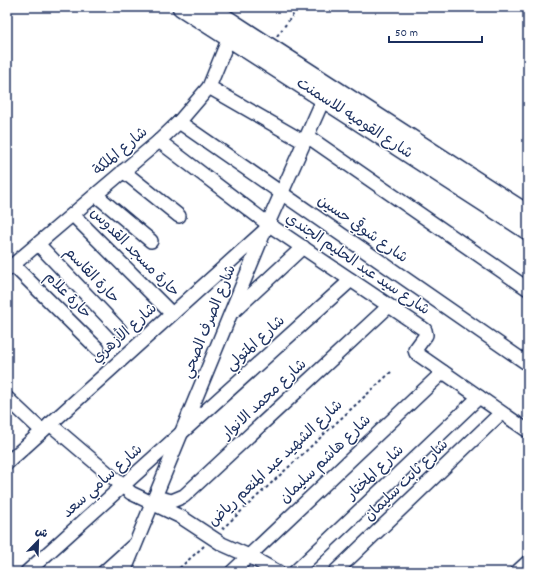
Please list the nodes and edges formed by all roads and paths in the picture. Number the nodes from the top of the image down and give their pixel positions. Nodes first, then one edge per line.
1 (181, 7) edge
2 (299, 7) edge
3 (211, 12) edge
4 (229, 38) junction
5 (269, 47) junction
6 (209, 87) junction
7 (327, 92) junction
8 (179, 122) junction
9 (306, 139) junction
10 (159, 141) junction
11 (123, 171) junction
12 (281, 194) junction
13 (96, 195) junction
14 (528, 214) edge
15 (73, 215) junction
16 (180, 216) dead end
17 (267, 227) junction
18 (528, 231) edge
19 (151, 241) dead end
20 (38, 244) junction
21 (303, 247) junction
22 (10, 268) edge
23 (351, 280) junction
24 (528, 289) edge
25 (389, 306) junction
26 (172, 314) junction
27 (231, 314) junction
28 (120, 330) dead end
29 (98, 349) dead end
30 (528, 364) edge
31 (391, 372) dead end
32 (443, 372) junction
33 (479, 397) junction
34 (9, 402) edge
35 (501, 412) junction
36 (46, 428) junction
37 (528, 431) edge
38 (183, 432) junction
39 (7, 463) edge
40 (122, 486) junction
41 (154, 501) junction
42 (212, 538) junction
43 (137, 542) junction
44 (249, 556) junction
45 (528, 562) edge
46 (27, 572) edge
47 (104, 572) edge
48 (124, 572) edge
49 (175, 572) edge
50 (232, 572) edge
51 (278, 572) edge
52 (295, 572) edge
53 (335, 572) edge
54 (517, 572) edge

1 - 3 main road, شارع القوميه للاسمنت
2 - 5 path
3 - 4 main road, شارع القوميه للاسمنت
3 - 5 main road, شارع القوميه للاسمنت
4 - 6 street, شارع الملكة
4 - 7 main road, شارع القوميه للاسمنت
5 - 7 main road, شارع القوميه للاسمنت
6 - 8 street, شارع الملكة
6 - 9 street
7 - 9 street, شارع الصرف الصحي
7 - 14 main road, شارع القوميه للاسمنت
7 - 18 main road, شارع القوميه للاسمنت
8 - 10 street, شارع الملكة
8 - 12 street, شارع شوقي حسين
9 - 12 street, شارع الصرف الصحي
9 - 24 street
10 - 11 street, شارع الملكة
10 - 17 street, شارع سيد عبد الحليم الجندي
11 - 13 street, شارع الملكة
11 - 16 street
12 - 17 street, شارع الصرف الصحي
12 - 30 street, شارع شوقي حسين
13 - 15 street, شارع الملكة
13 - 19 street
15 - 20 street, شارع الملكة
15 - 26 street, حارة مسجد القدوس
17 - 21 street, شارع سيد عبد الحليم الجندي
17 - 26 street, شارع الأزهري
17 - 27 street, شارع الصرف الصحي
20 - 22 street, شارع الملكة
20 - 28 street, حارة القاسم
21 - 23 street, شارع سيد عبد الحليم الجندي
21 - 27 street
22 - 29 street, حارة علام
23 - 25 street, شارع سيد عبد الحليم الجندي
23 - 38 street, شارع المتولي
25 - 32 street, شارع سيد عبد الحليم الجندي
25 - 41 street, شارع محمد الانوار
26 - 36 street, شارع الأزهري
27 - 38 street, شارع الصرف الصحي
31 - 42 path, شارع الشهيد عبد المنعم رياض
32 - 33 street, شارع سيد عبد الحليم الجندي
32 - 44 street, شارع هاشم سليمان
33 - 35 street, شارع سيد عبد الحليم الجندي
33 - 52 street, شارع المختار
34 - 36 street
35 - 37 street, شارع سيد عبد الحليم الجندي
35 - 53 street, شارع ثابت سليمان
36 - 39 street, شارع الأزهري
36 - 40 street
38 - 40 street, شارع سامي سعد
38 - 41 street, شارع الصرف الصحي
40 - 41 street
40 - 46 street, شارع سامي سعد
41 - 42 street
41 - 43 street, شارع الصرف الصحي
42 - 44 street
42 - 49 path, شارع الشهيد عبد المنعم رياض
43 - 47 street
43 - 48 street, شارع الصرف الصحي
44 - 50 street, شارع هاشم سليمان
44 - 51 street
45 - 54 street

